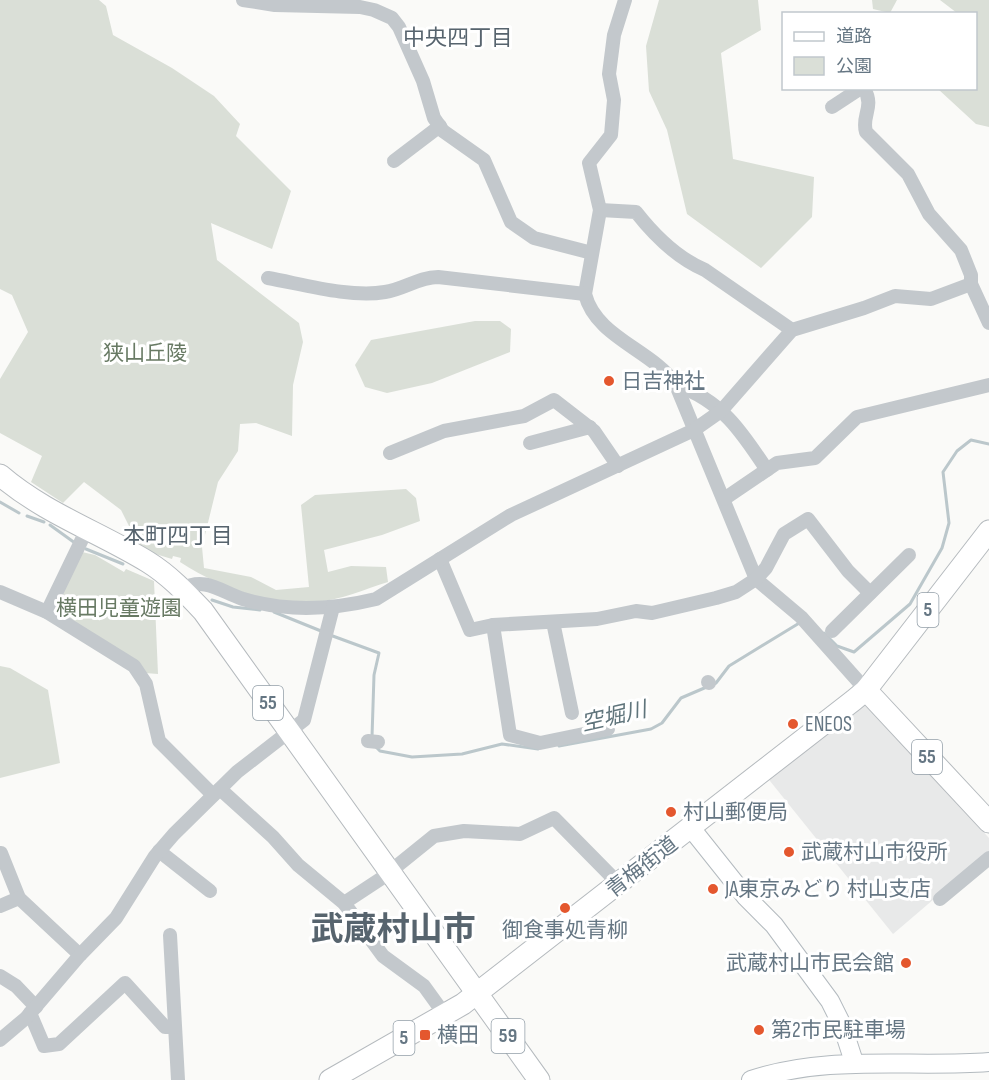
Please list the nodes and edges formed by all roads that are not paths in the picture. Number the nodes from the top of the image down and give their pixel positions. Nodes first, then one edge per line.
1 (243, 0) edge
2 (625, 0) edge
3 (361, 4) edge
4 (860, 90) edge
5 (864, 90) edge
6 (832, 107) dead end
7 (440, 126) junction
8 (394, 160) dead end
9 (600, 210) junction
10 (592, 253) junction
11 (268, 278) dead end
12 (971, 284) junction
13 (585, 294) junction
14 (989, 323) edge
15 (792, 330) junction
16 (676, 385) junction
17 (989, 386) edge
18 (721, 411) junction
19 (590, 427) junction
20 (694, 430) junction
21 (530, 443) dead end
22 (390, 453) dead end
23 (618, 466) junction
24 (767, 470) junction
25 (0, 475) edge
26 (724, 499) junction
27 (87, 529) junction
28 (989, 531) edge
29 (909, 555) dead end
30 (440, 559) junction
31 (756, 579) junction
32 (182, 589) junction
33 (0, 592) edge
34 (870, 593) junction
35 (333, 607) junction
36 (46, 612) junction
37 (553, 622) junction
38 (493, 625) junction
39 (832, 631) dead end
40 (866, 690) junction
41 (572, 713) dead end
42 (608, 729) dead end
43 (291, 732) junction
44 (216, 792) junction
45 (989, 822) edge
46 (691, 828) junction
47 (159, 851) junction
48 (1, 853) edge
49 (989, 858) edge
50 (390, 871) junction
51 (619, 884) junction
52 (210, 891) dead end
53 (19, 898) junction
54 (940, 899) dead end
55 (344, 903) junction
56 (0, 906) edge
57 (170, 935) dead end
58 (80, 955) junction
59 (0, 976) edge
60 (477, 993) junction
61 (33, 1010) junction
62 (445, 1015) junction
63 (174, 1028) junction
64 (0, 1040) edge
65 (855, 1062) junction
66 (989, 1062) edge
67 (831, 1074) edge
68 (178, 1080) edge
69 (330, 1080) edge
70 (539, 1080) edge
71 (751, 1080) edge

1 - 3 street
2 - 9 street
3 - 7 street
4 - 6 street
5 - 12 street
7 - 8 street
7 - 10 street
9 - 10 street
9 - 15 street
10 - 13 street
11 - 13 street
12 - 14 street
12 - 15 street
13 - 16 street
15 - 18 street
16 - 18 street
16 - 20 street
17 - 24 street
18 - 20 street
18 - 24 street
19 - 21 street
19 - 22 street
19 - 23 street
20 - 23 street
20 - 26 street
23 - 30 street
24 - 26 street
25 - 27 main road, 55
26 - 31 street
27 - 32 main road, 55
27 - 36 street
28 - 40 main road, 青梅街道 / 5
29 - 34 street
30 - 35 street
30 - 38 street
31 - 34 street
31 - 37 street
31 - 40 street
32 - 35 street
32 - 43 main road, 55
33 - 36 street
34 - 39 street
35 - 43 street
36 - 44 street
37 - 38 street
37 - 41 street
38 - 42 street
40 - 45 main road, 55
40 - 46 main road, 青梅街道 / 5
43 - 44 street
43 - 50 main road, 55
44 - 47 street
44 - 55 street
46 - 51 main road, 青梅街道 / 5
46 - 65 street
47 - 52 street
47 - 58 street
48 - 53 street
49 - 54 street
50 - 51 street
50 - 55 street
50 - 60 main road, 55
51 - 60 main road, 青梅街道 / 5
53 - 56 street
53 - 58 street
55 - 62 street
57 - 63 street
58 - 61 street
59 - 61 street
60 - 62 main road, 青梅街道 / 5
60 - 70 main road, 59
61 - 63 street
61 - 64 street
62 - 69 main road, 青梅街道 / 5
63 - 68 street
65 - 66 street
65 - 67 street
67 - 71 street

